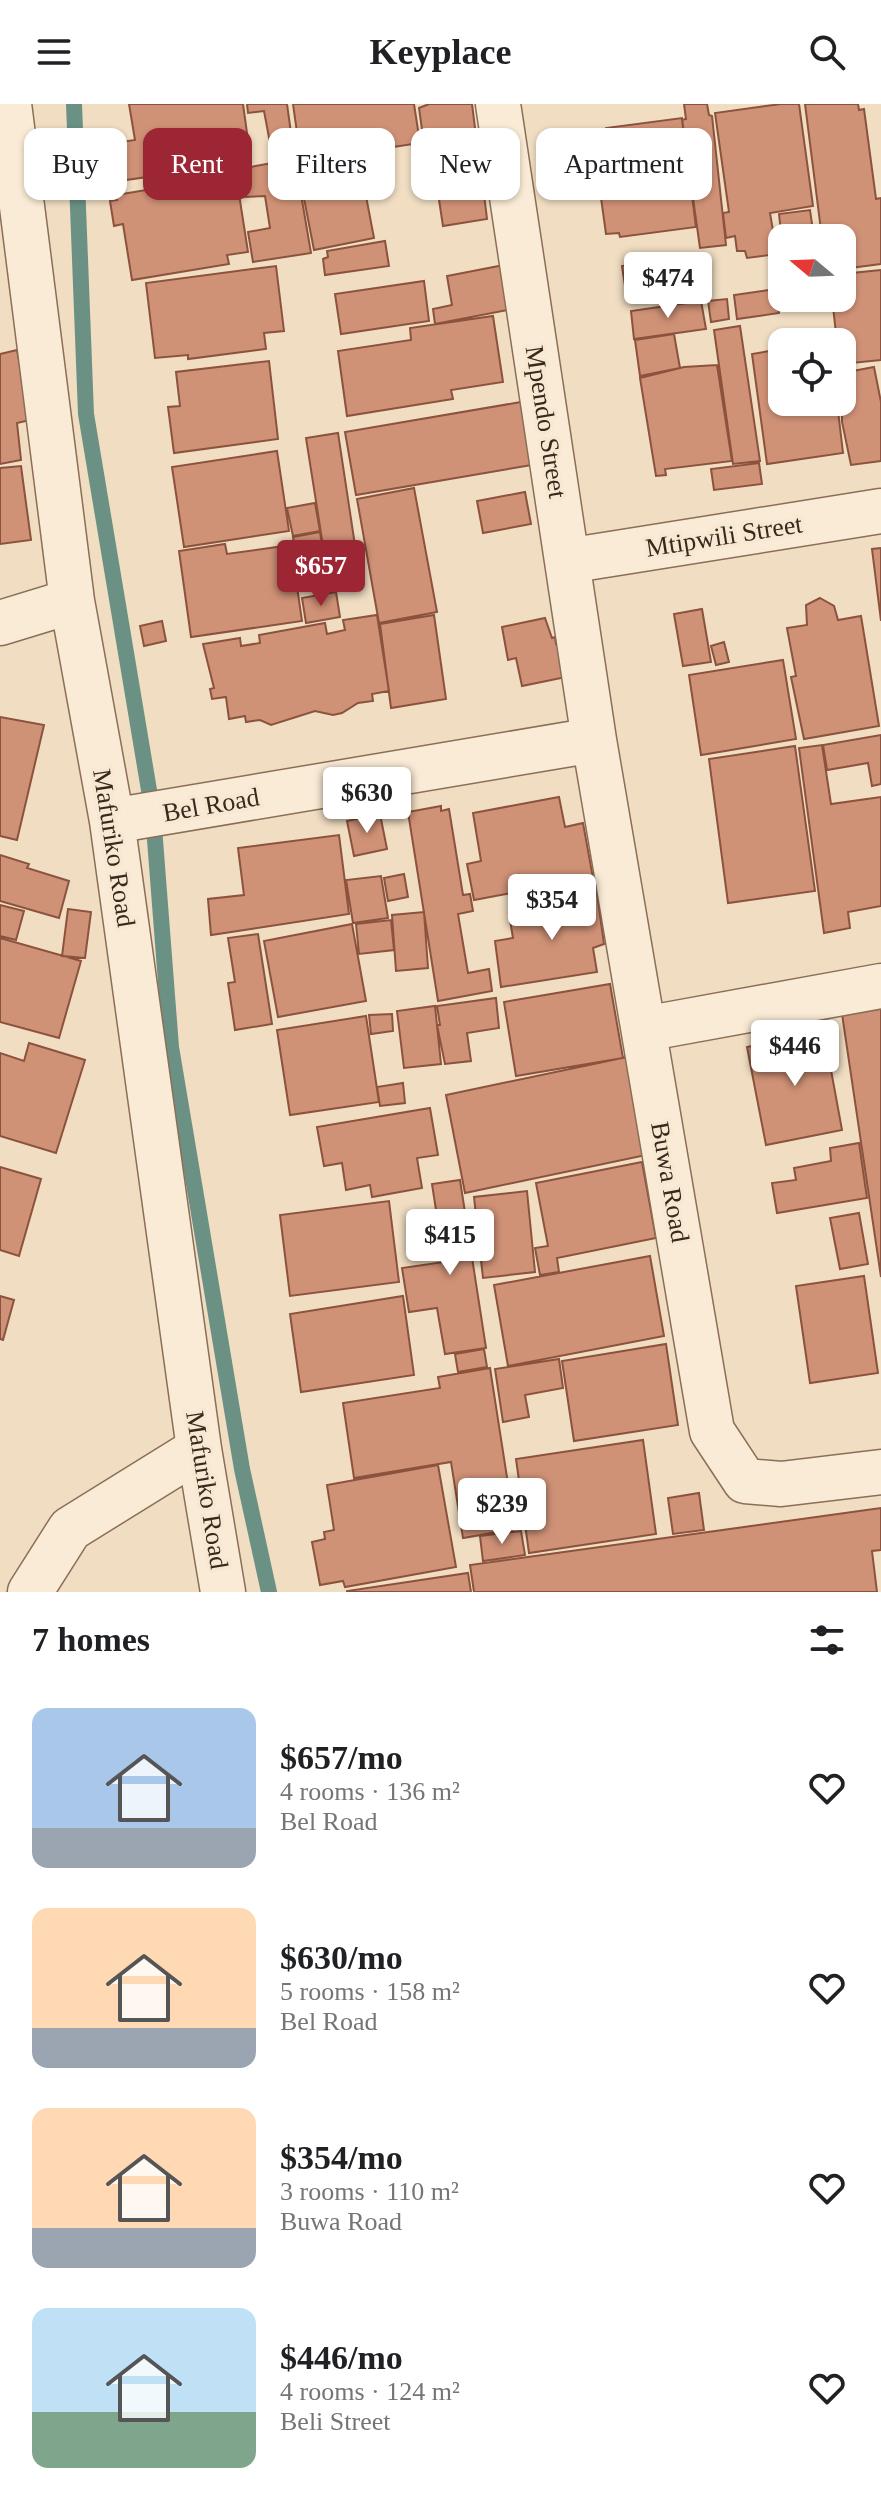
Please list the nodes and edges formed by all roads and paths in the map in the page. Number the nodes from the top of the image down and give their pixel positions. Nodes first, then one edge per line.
1 (9, 104) edge
2 (498, 104) edge
3 (881, 511) edge
4 (567, 561) junction
5 (72, 601) junction
6 (0, 623) edge
7 (594, 740) junction
8 (112, 821) junction
9 (881, 986) edge
10 (644, 1029) junction
11 (199, 1449) junction
12 (881, 1472) edge
13 (30, 1592) edge
14 (223, 1592) edge

1 - 5 street, Mafuriko Road
2 - 4 street, Mpendo Street
3 - 4 street, Mtipwili Street
4 - 7 street, Mpendo Street
5 - 6 street
5 - 8 street, Mafuriko Road
7 - 8 street, Bel Road
7 - 10 street, Buwa Road
8 - 11 street, Mafuriko Road
9 - 10 street
10 - 12 street, Buwa Road
11 - 13 street
11 - 14 street, Mafuriko Road

